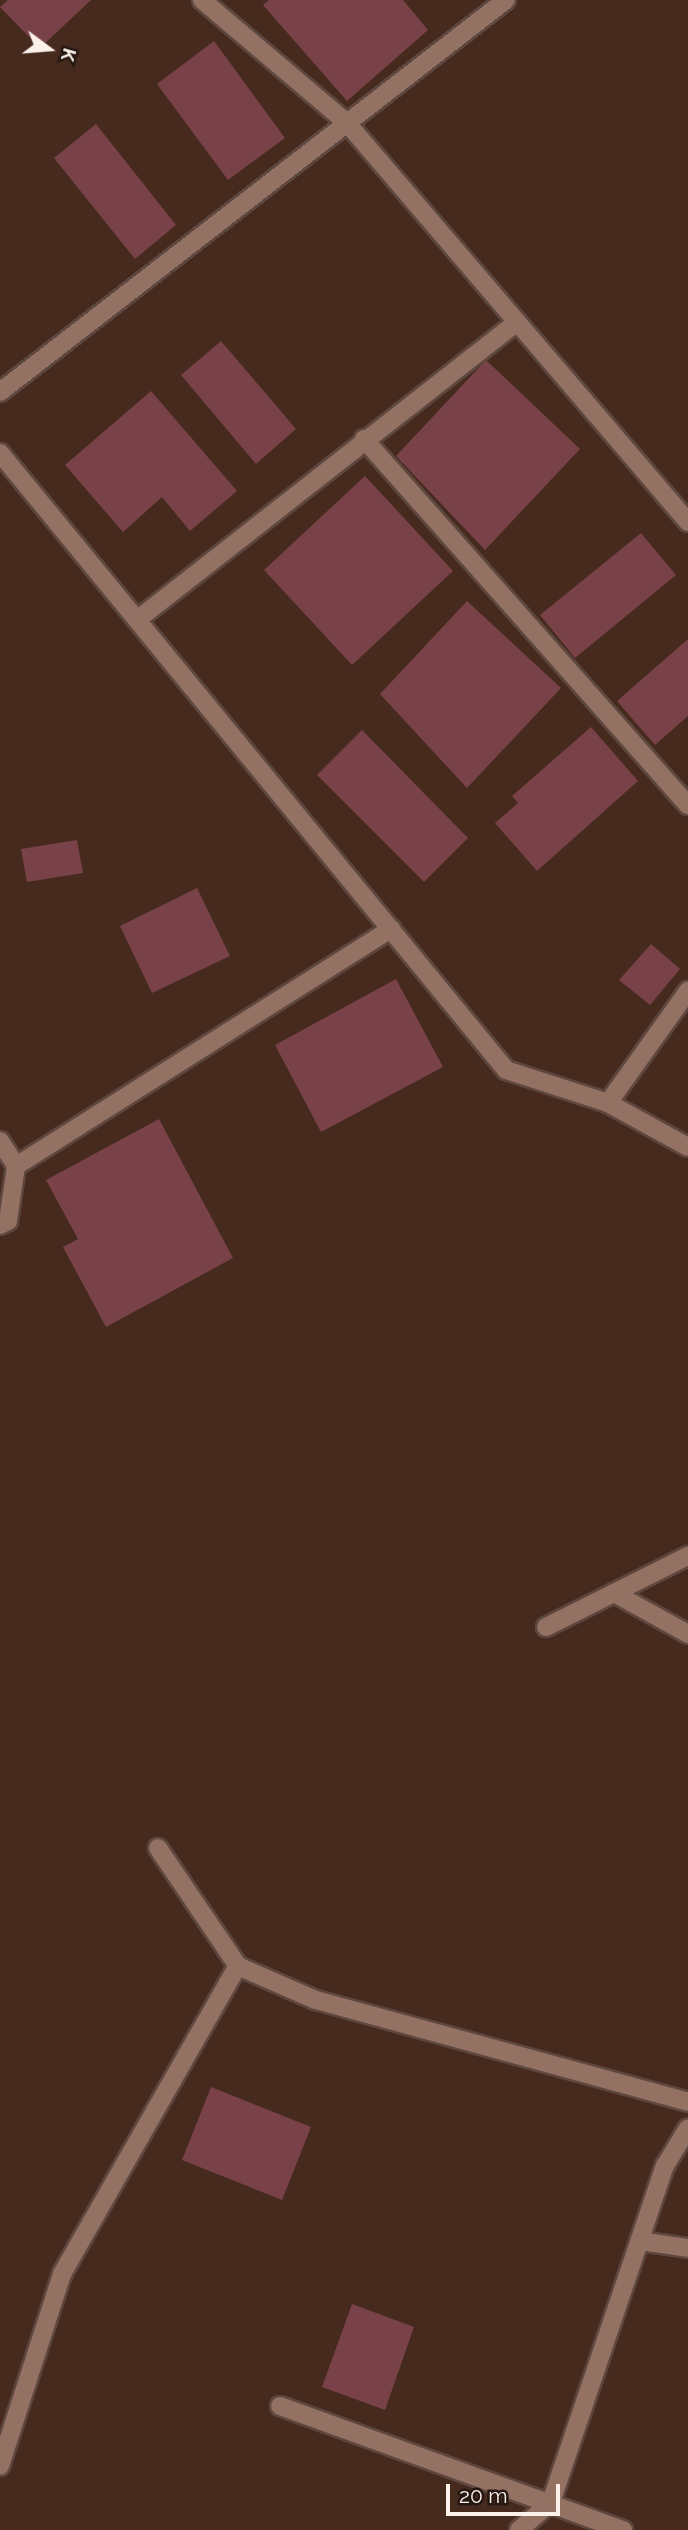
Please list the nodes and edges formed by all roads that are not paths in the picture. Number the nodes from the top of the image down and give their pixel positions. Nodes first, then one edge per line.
1 (202, 0) edge
2 (506, 0) edge
3 (347, 123) junction
4 (517, 322) junction
5 (0, 392) edge
6 (364, 439) junction
7 (0, 453) edge
8 (688, 522) edge
9 (137, 620) junction
10 (688, 805) edge
11 (391, 929) junction
12 (688, 991) edge
13 (608, 1103) junction
14 (0, 1141) edge
15 (688, 1147) edge
16 (16, 1166) junction
17 (0, 1225) edge
18 (688, 1556) edge
19 (614, 1593) junction
20 (546, 1627) dead end
21 (688, 1634) edge
22 (158, 1848) dead end
23 (238, 1966) junction
24 (688, 2102) edge
25 (688, 2128) edge
26 (640, 2241) junction
27 (688, 2248) edge
28 (280, 2406) dead end
29 (0, 2466) edge
30 (551, 2502) junction
31 (519, 2530) edge
32 (623, 2530) edge

1 - 3 street
2 - 3 street
3 - 4 street
3 - 5 street
4 - 6 street
4 - 8 street
6 - 9 street
6 - 10 street
7 - 9 street
9 - 11 street
11 - 13 street
11 - 16 street
12 - 13 street
13 - 15 street
14 - 16 street
16 - 17 street
18 - 19 street
19 - 20 street
19 - 21 street
22 - 23 street
23 - 24 street
23 - 29 street
25 - 26 street
26 - 27 street
26 - 30 street
28 - 30 street
30 - 31 street
30 - 32 street

